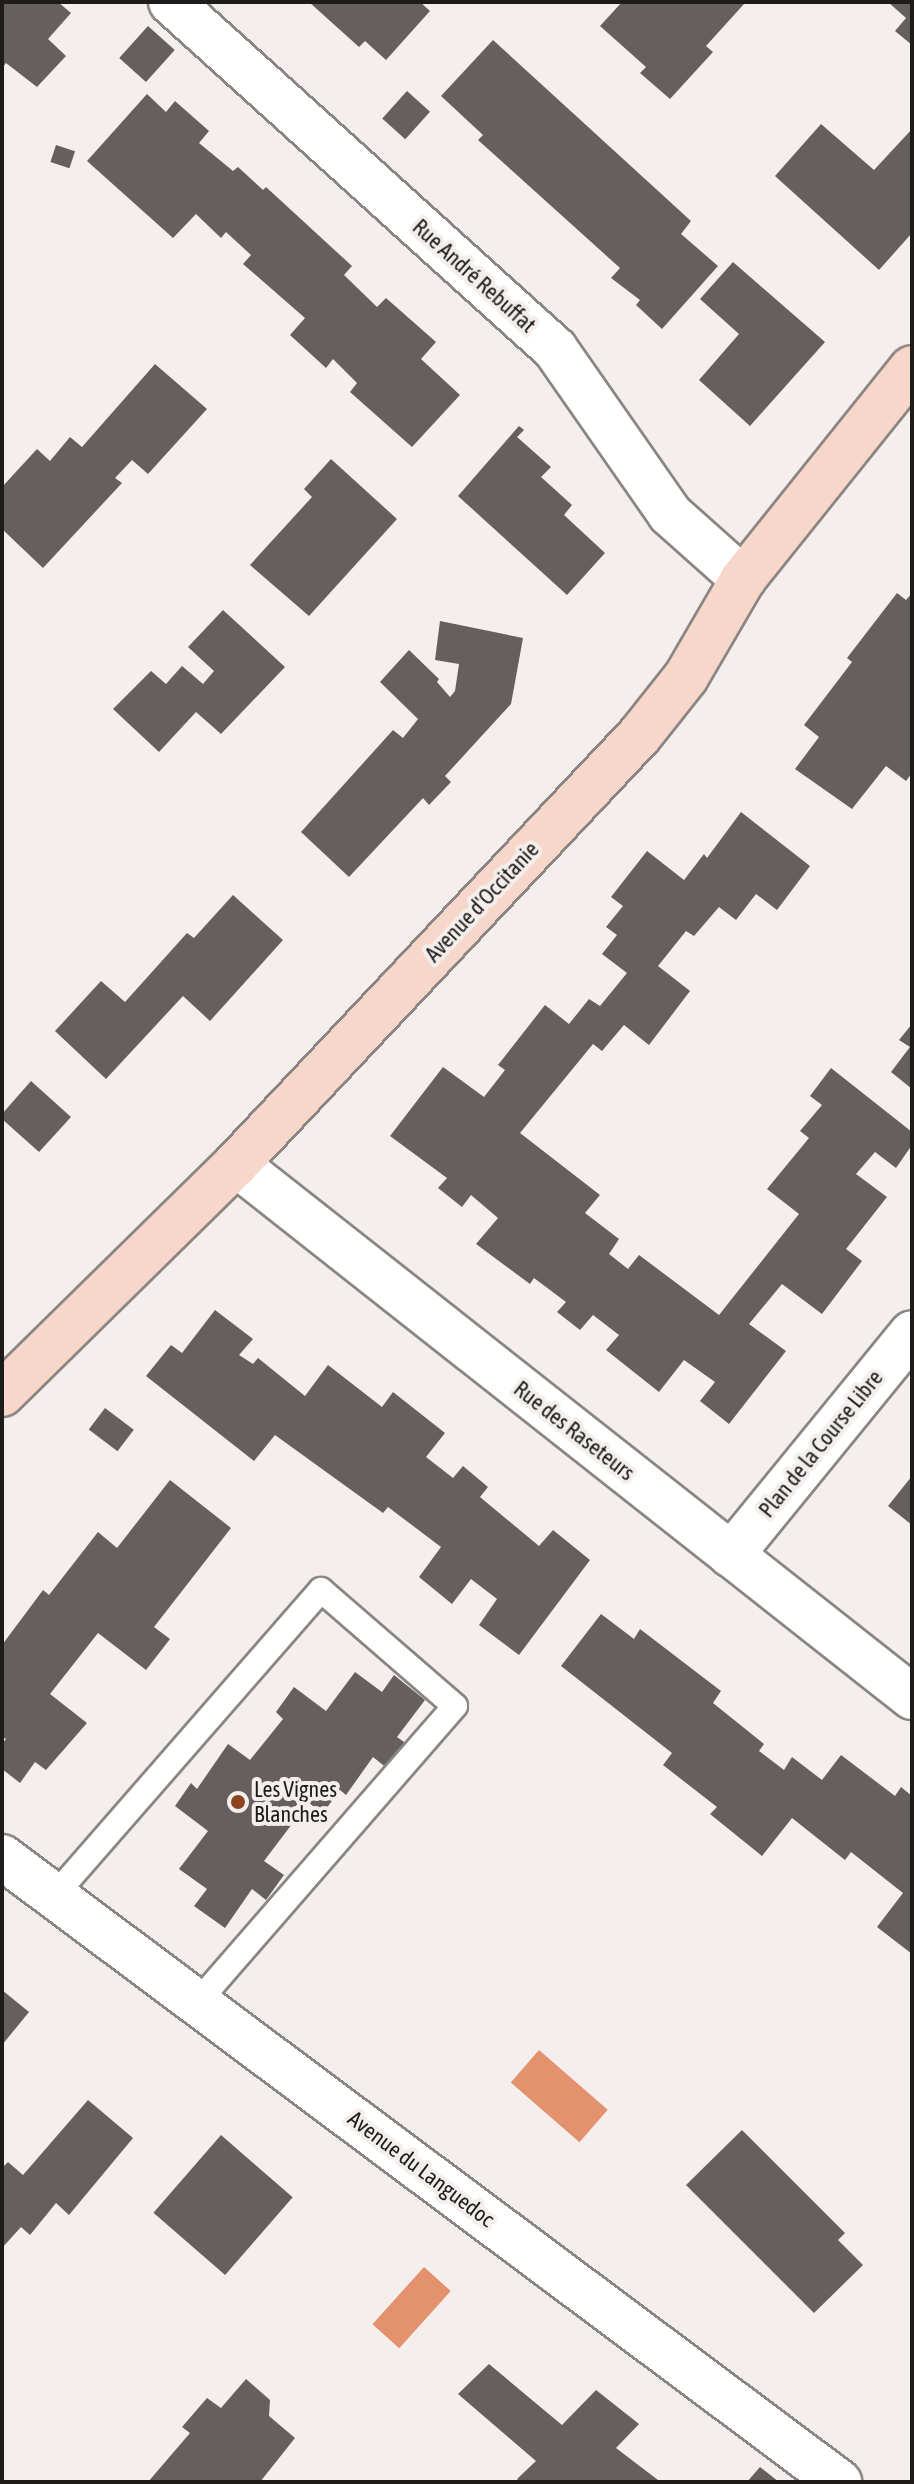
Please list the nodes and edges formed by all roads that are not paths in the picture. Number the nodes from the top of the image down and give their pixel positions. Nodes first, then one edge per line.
1 (171, 2) edge
2 (912, 368) edge
3 (743, 579) junction
4 (236, 1164) junction
5 (912, 1333) edge
6 (2, 1394) edge
7 (731, 1555) junction
8 (912, 1697) edge
9 (2, 1857) edge
10 (54, 1896) junction
11 (197, 2003) junction
12 (839, 2482) edge

1 - 3 street, Rue André Rebuffat
2 - 3 street, Avenue d'Occitanie
3 - 4 street, Avenue d'Occitanie
4 - 6 street, Avenue d'Occitanie
4 - 7 street, Rue des Raseteurs
5 - 7 street, Plan de la Course Libre
7 - 8 street, Rue des Raseteurs
9 - 10 street, Avenue du Languedoc
10 - 11 street, Avenue du Languedoc
10 - 11 lane
11 - 12 street, Avenue du Languedoc

